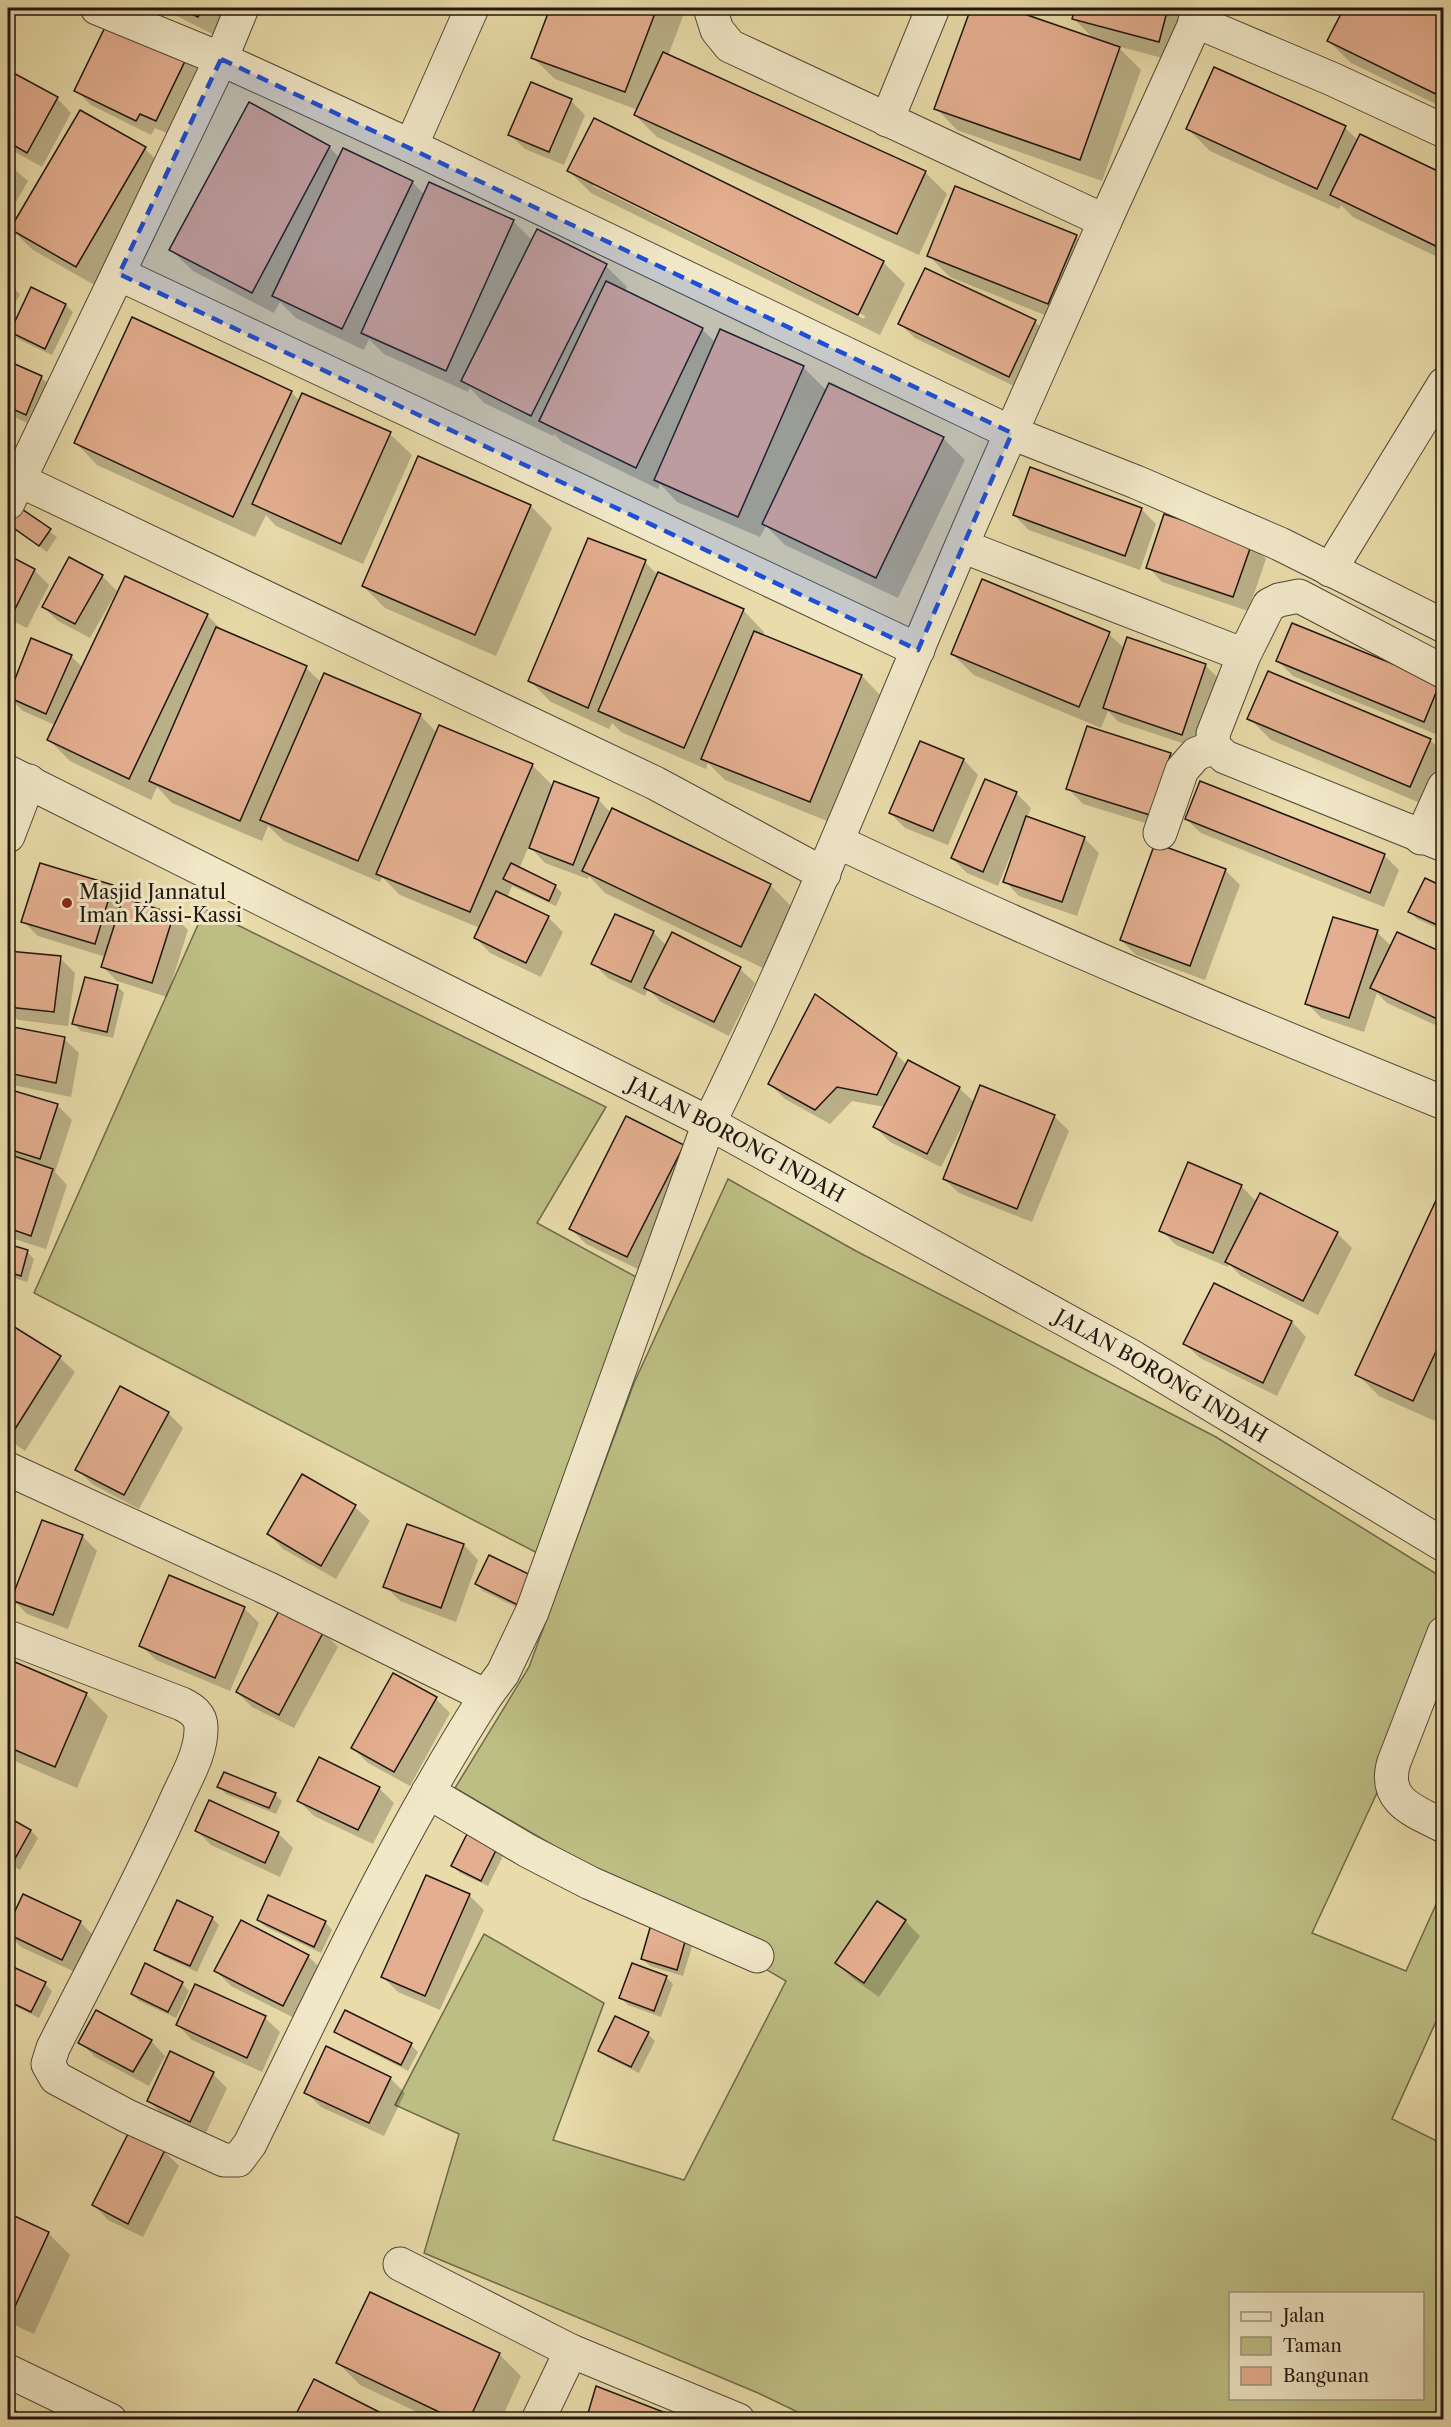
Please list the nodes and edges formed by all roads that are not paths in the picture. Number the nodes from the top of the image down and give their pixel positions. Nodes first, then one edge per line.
1 (97, 8) edge
2 (242, 8) edge
3 (472, 8) edge
4 (710, 8) edge
5 (933, 8) edge
6 (1199, 14) edge
7 (221, 59) junction
8 (887, 120) junction
9 (1443, 131) edge
10 (411, 146) junction
11 (1105, 221) junction
12 (119, 274) junction
13 (1443, 384) edge
14 (1012, 433) junction
15 (13, 491) edge
16 (962, 546) junction
17 (1330, 570) junction
18 (1443, 626) edge
19 (918, 650) junction
20 (1244, 655) junction
21 (1443, 672) edge
22 (1214, 747) junction
23 (18, 776) edge
24 (1443, 787) edge
25 (1160, 833) dead end
26 (8, 836) edge
27 (838, 842) junction
28 (1432, 842) edge
29 (824, 874) junction
30 (1443, 1104) edge
31 (709, 1123) junction
32 (8, 1469) edge
33 (1443, 1545) edge
34 (1443, 1633) edge
35 (8, 1637) edge
36 (486, 1696) junction
37 (428, 1792) junction
38 (1443, 1826) edge
39 (757, 1956) dead end
40 (400, 2264) dead end
41 (571, 2351) junction
42 (8, 2371) edge
43 (110, 2420) edge
44 (538, 2420) edge
45 (738, 2420) edge

1 - 7 street
2 - 7 street
3 - 10 street
4 - 8 street
5 - 8 street
6 - 9 street
6 - 11 street
7 - 10 street
7 - 12 street
8 - 11 street
10 - 14 street
11 - 14 street
12 - 15 street
12 - 19 street
13 - 17 street
14 - 16 street
14 - 17 street
15 - 29 street
16 - 19 street
16 - 20 street
17 - 18 street
19 - 27 street
20 - 21 street
20 - 22 street
22 - 25 street
22 - 28 street
23 - 26 street
23 - 31 street, JALAN BORONG INDAH
24 - 28 street
27 - 29 street
27 - 30 street
29 - 31 street
31 - 33 street, JALAN BORONG INDAH
31 - 36 street
32 - 36 street
34 - 38 street
35 - 37 street
36 - 37 street
37 - 39 street
40 - 41 street
41 - 44 street
41 - 45 street
42 - 43 street

